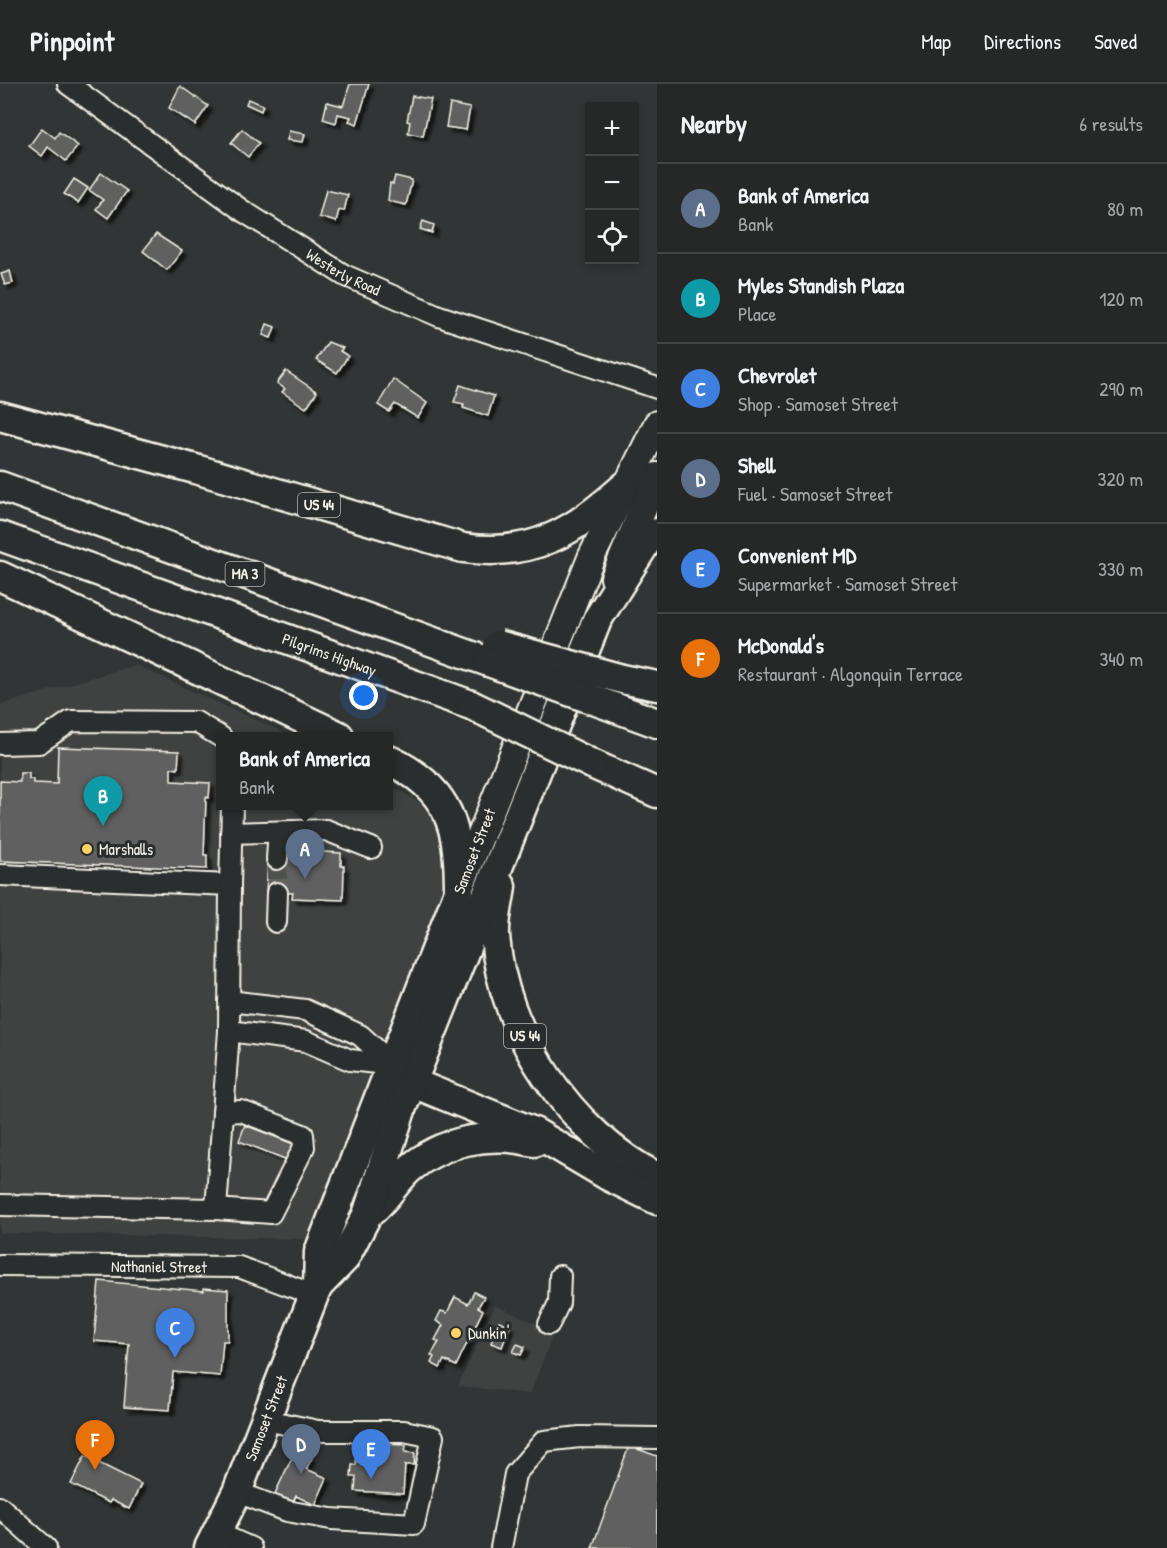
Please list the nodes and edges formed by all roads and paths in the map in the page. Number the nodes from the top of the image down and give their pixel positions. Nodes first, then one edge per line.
1 (68, 84) edge
2 (657, 388) edge
3 (0, 416) edge
4 (657, 424) edge
5 (657, 476) edge
6 (0, 486) edge
7 (625, 486) junction
8 (657, 533) edge
9 (0, 536) edge
10 (0, 576) edge
11 (597, 620) junction
12 (493, 653) junction
13 (657, 686) edge
14 (657, 723) edge
15 (331, 732) edge
16 (216, 734) edge
17 (0, 744) edge
18 (594, 757) junction
19 (393, 762) edge
20 (657, 773) edge
21 (657, 793) edge
22 (232, 810) edge
23 (295, 831) junction
24 (231, 833) junction
25 (506, 845) junction
26 (371, 848) dead end
27 (277, 859) tunnel mouth
28 (0, 875) edge
29 (230, 885) junction
30 (459, 891) junction
31 (277, 892) tunnel mouth
32 (276, 922) dead end
33 (229, 1001) junction
34 (229, 1031) junction
35 (403, 1074) junction
36 (223, 1112) junction
37 (560, 1148) junction
38 (657, 1177) edge
39 (657, 1200) edge
40 (0, 1205) edge
41 (216, 1209) junction
42 (367, 1215) junction
43 (0, 1265) edge
44 (560, 1276) dead end
45 (316, 1291) junction
46 (549, 1324) dead end
47 (266, 1420) junction
48 (657, 1438) edge
49 (237, 1492) junction
50 (0, 1507) edge
51 (213, 1540) edge
52 (46, 1548) edge
53 (251, 1548) edge
54 (501, 1548) edge

1 - 2 street, Westerly Road
3 - 7 highway, US 44
4 - 7 main road, Samoset Street / US 44
5 - 11 main road, Samoset Street / US 44
6 - 12 highway, MA 3
7 - 30 main road, Samoset Street
8 - 11 highway
9 - 18 highway, Pilgrims Highway, bridge
10 - 15 highway
11 - 25 highway, Samoset Street / US 44
12 - 13 highway, bridge
12 - 14 highway, bridge
16 - 17 street
18 - 20 highway
18 - 21 highway
19 - 30 highway
22 - 24 street
23 - 24 street
23 - 26 street
23 - 27 street
24 - 29 street
25 - 35 highway, Samoset Street
25 - 38 highway, US 44
28 - 29 street
29 - 33 street
30 - 35 highway, Samoset Street
31 - 32 street
33 - 34 street
33 - 35 street
34 - 35 street
34 - 36 street
35 - 37 highway
35 - 42 highway, Samoset Street
35 - 45 highway, Samoset Street
36 - 41 street
36 - 41 street
37 - 39 highway
37 - 42 highway
40 - 41 street
42 - 45 highway, Samoset Street
43 - 45 street, Nathaniel Street
44 - 46 street
45 - 47 highway, Samoset Street
47 - 49 highway, Samoset Street
47 - 49 street
48 - 54 street
49 - 51 highway, Samoset Street
50 - 52 street
51 - 53 street

